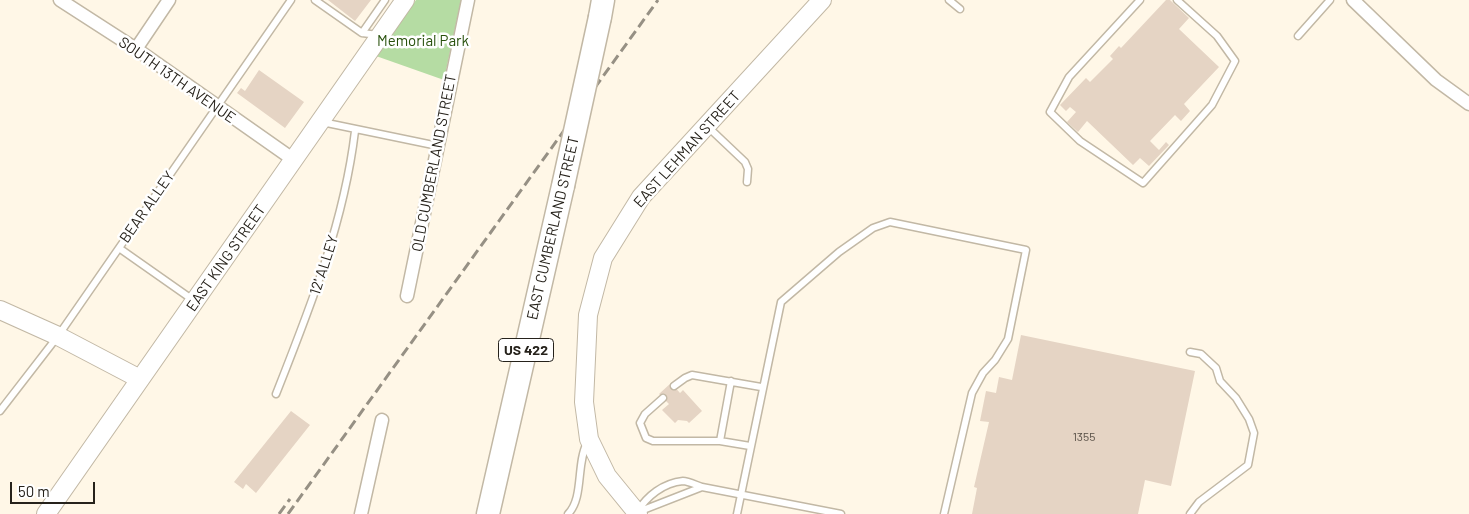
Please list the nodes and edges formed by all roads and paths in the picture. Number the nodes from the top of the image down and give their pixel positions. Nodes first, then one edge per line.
1 (60, 0) edge
2 (169, 0) edge
3 (290, 0) edge
4 (315, 0) edge
5 (384, 0) edge
6 (405, 0) edge
7 (468, 0) edge
8 (822, 0) edge
9 (949, 0) edge
10 (1140, 0) edge
11 (1177, 0) edge
12 (1330, 0) edge
13 (1357, 1) edge
14 (602, 9) edge
15 (960, 9) dead end
16 (362, 33) junction
17 (380, 35) junction
18 (1298, 36) dead end
19 (136, 49) junction
20 (1469, 104) edge
21 (216, 108) junction
22 (320, 122) junction
23 (707, 125) junction
24 (355, 131) junction
25 (438, 146) junction
26 (294, 160) junction
27 (747, 182) dead end
28 (119, 248) junction
29 (407, 296) dead end
30 (196, 302) junction
31 (0, 310) edge
32 (58, 336) junction
33 (1190, 352) dead end
34 (140, 379) junction
35 (731, 381) junction
36 (674, 386) dead end
37 (762, 387) junction
38 (276, 394) dead end
39 (662, 398) dead end
40 (0, 411) edge
41 (382, 420) dead end
42 (589, 439) junction
43 (720, 441) junction
44 (750, 446) junction
45 (702, 487) junction
46 (741, 493) junction
47 (573, 511) edge
48 (636, 513) edge
49 (46, 514) edge
50 (360, 514) edge
51 (488, 514) edge
52 (568, 514) edge
53 (737, 514) edge
54 (840, 514) edge
55 (944, 514) edge
56 (1190, 514) edge

1 - 19 street, SOUTH 13TH AVENUE
2 - 19 street
3 - 21 lane, BEAR ALLEY
4 - 16 lane
5 - 16 lane
6 - 17 street, EAST KING STREET
7 - 25 street, OLD CUMBERLAND STREET
8 - 23 street, EAST LEHMAN STREET
9 - 15 lane
10 - 11 lane
12 - 18 lane
13 - 20 street
14 - 51 highway, EAST CUMBERLAND STREET / US 422, bridge
16 - 17 lane
17 - 22 street, EAST KING STREET
19 - 21 street, SOUTH 13TH AVENUE
21 - 26 street, SOUTH 13TH AVENUE
21 - 28 lane, BEAR ALLEY
22 - 24 lane
22 - 26 street, EAST KING STREET
23 - 27 lane
23 - 42 street, EAST LEHMAN STREET
24 - 25 lane
24 - 38 lane, 12' ALLEY
25 - 29 street, OLD CUMBERLAND STREET
26 - 30 street, EAST KING STREET
28 - 30 lane
28 - 32 lane, BEAR ALLEY
30 - 34 street, EAST KING STREET
31 - 32 street
32 - 34 street
32 - 40 lane, BEAR ALLEY
33 - 56 lane
34 - 49 street, EAST KING STREET
35 - 36 lane
35 - 37 lane
35 - 43 lane
37 - 44 lane
37 - 55 lane
39 - 43 lane
41 - 50 street
42 - 47 lane
42 - 48 street, EAST LEHMAN STREET
43 - 44 lane
44 - 46 lane
45 - 46 lane
45 - 48 lane
45 - 48 lane
46 - 53 lane
46 - 54 lane
47 - 52 lane

